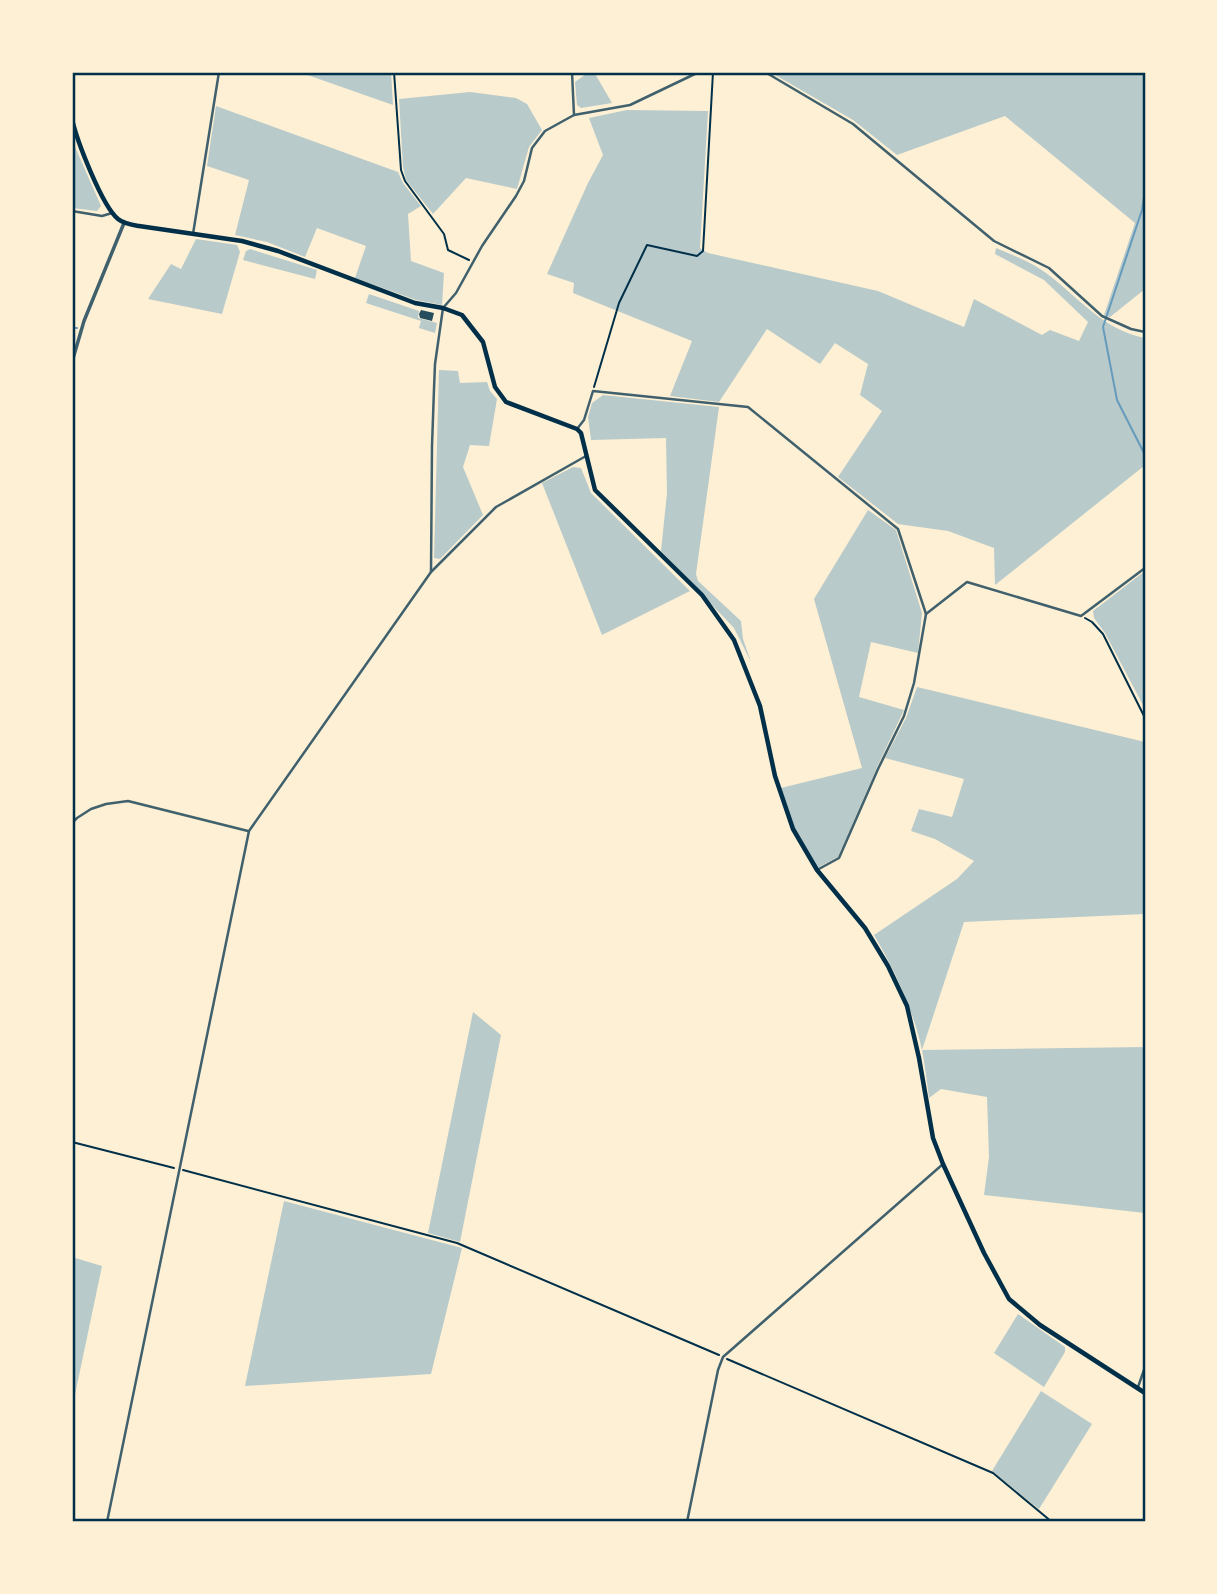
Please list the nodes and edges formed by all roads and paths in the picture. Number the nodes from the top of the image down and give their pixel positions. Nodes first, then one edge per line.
1 (219, 72) edge
2 (394, 72) edge
3 (572, 72) edge
4 (699, 72) edge
5 (713, 72) edge
6 (765, 72) edge
7 (574, 115) junction
8 (72, 119) edge
9 (72, 212) edge
10 (112, 213) junction
11 (124, 223) junction
12 (192, 234) junction
13 (473, 262) junction
14 (443, 308) junction
15 (1145, 332) edge
16 (72, 362) edge
17 (593, 391) junction
18 (577, 429) junction
19 (586, 456) junction
20 (1145, 568) edge
21 (431, 572) junction
22 (926, 614) junction
23 (1081, 616) junction
24 (1145, 718) edge
25 (72, 823) edge
26 (248, 831) junction
27 (817, 870) junction
28 (72, 1142) edge
29 (943, 1164) junction
30 (179, 1169) junction
31 (723, 1357) junction
32 (1145, 1367) edge
33 (1138, 1389) junction
34 (1145, 1393) edge
35 (107, 1522) edge
36 (687, 1522) edge
37 (1052, 1522) edge

1 - 12 street
2 - 13 path
3 - 7 street
4 - 7 street
5 - 17 path
6 - 15 street
7 - 13 street
8 - 10 main road
9 - 10 street
10 - 11 main road
11 - 12 main road
11 - 16 street
12 - 14 main road
13 - 14 street
14 - 18 main road
14 - 21 street
17 - 18 street
17 - 22 street
18 - 19 main road
19 - 21 street
19 - 27 main road
20 - 23 street
21 - 26 street
22 - 23 street
22 - 27 street
23 - 24 path
25 - 26 street
26 - 30 street
27 - 29 main road
28 - 30 path
29 - 31 street
29 - 33 main road
30 - 31 path
30 - 35 street
31 - 36 street
31 - 37 path
32 - 33 street
33 - 34 main road

